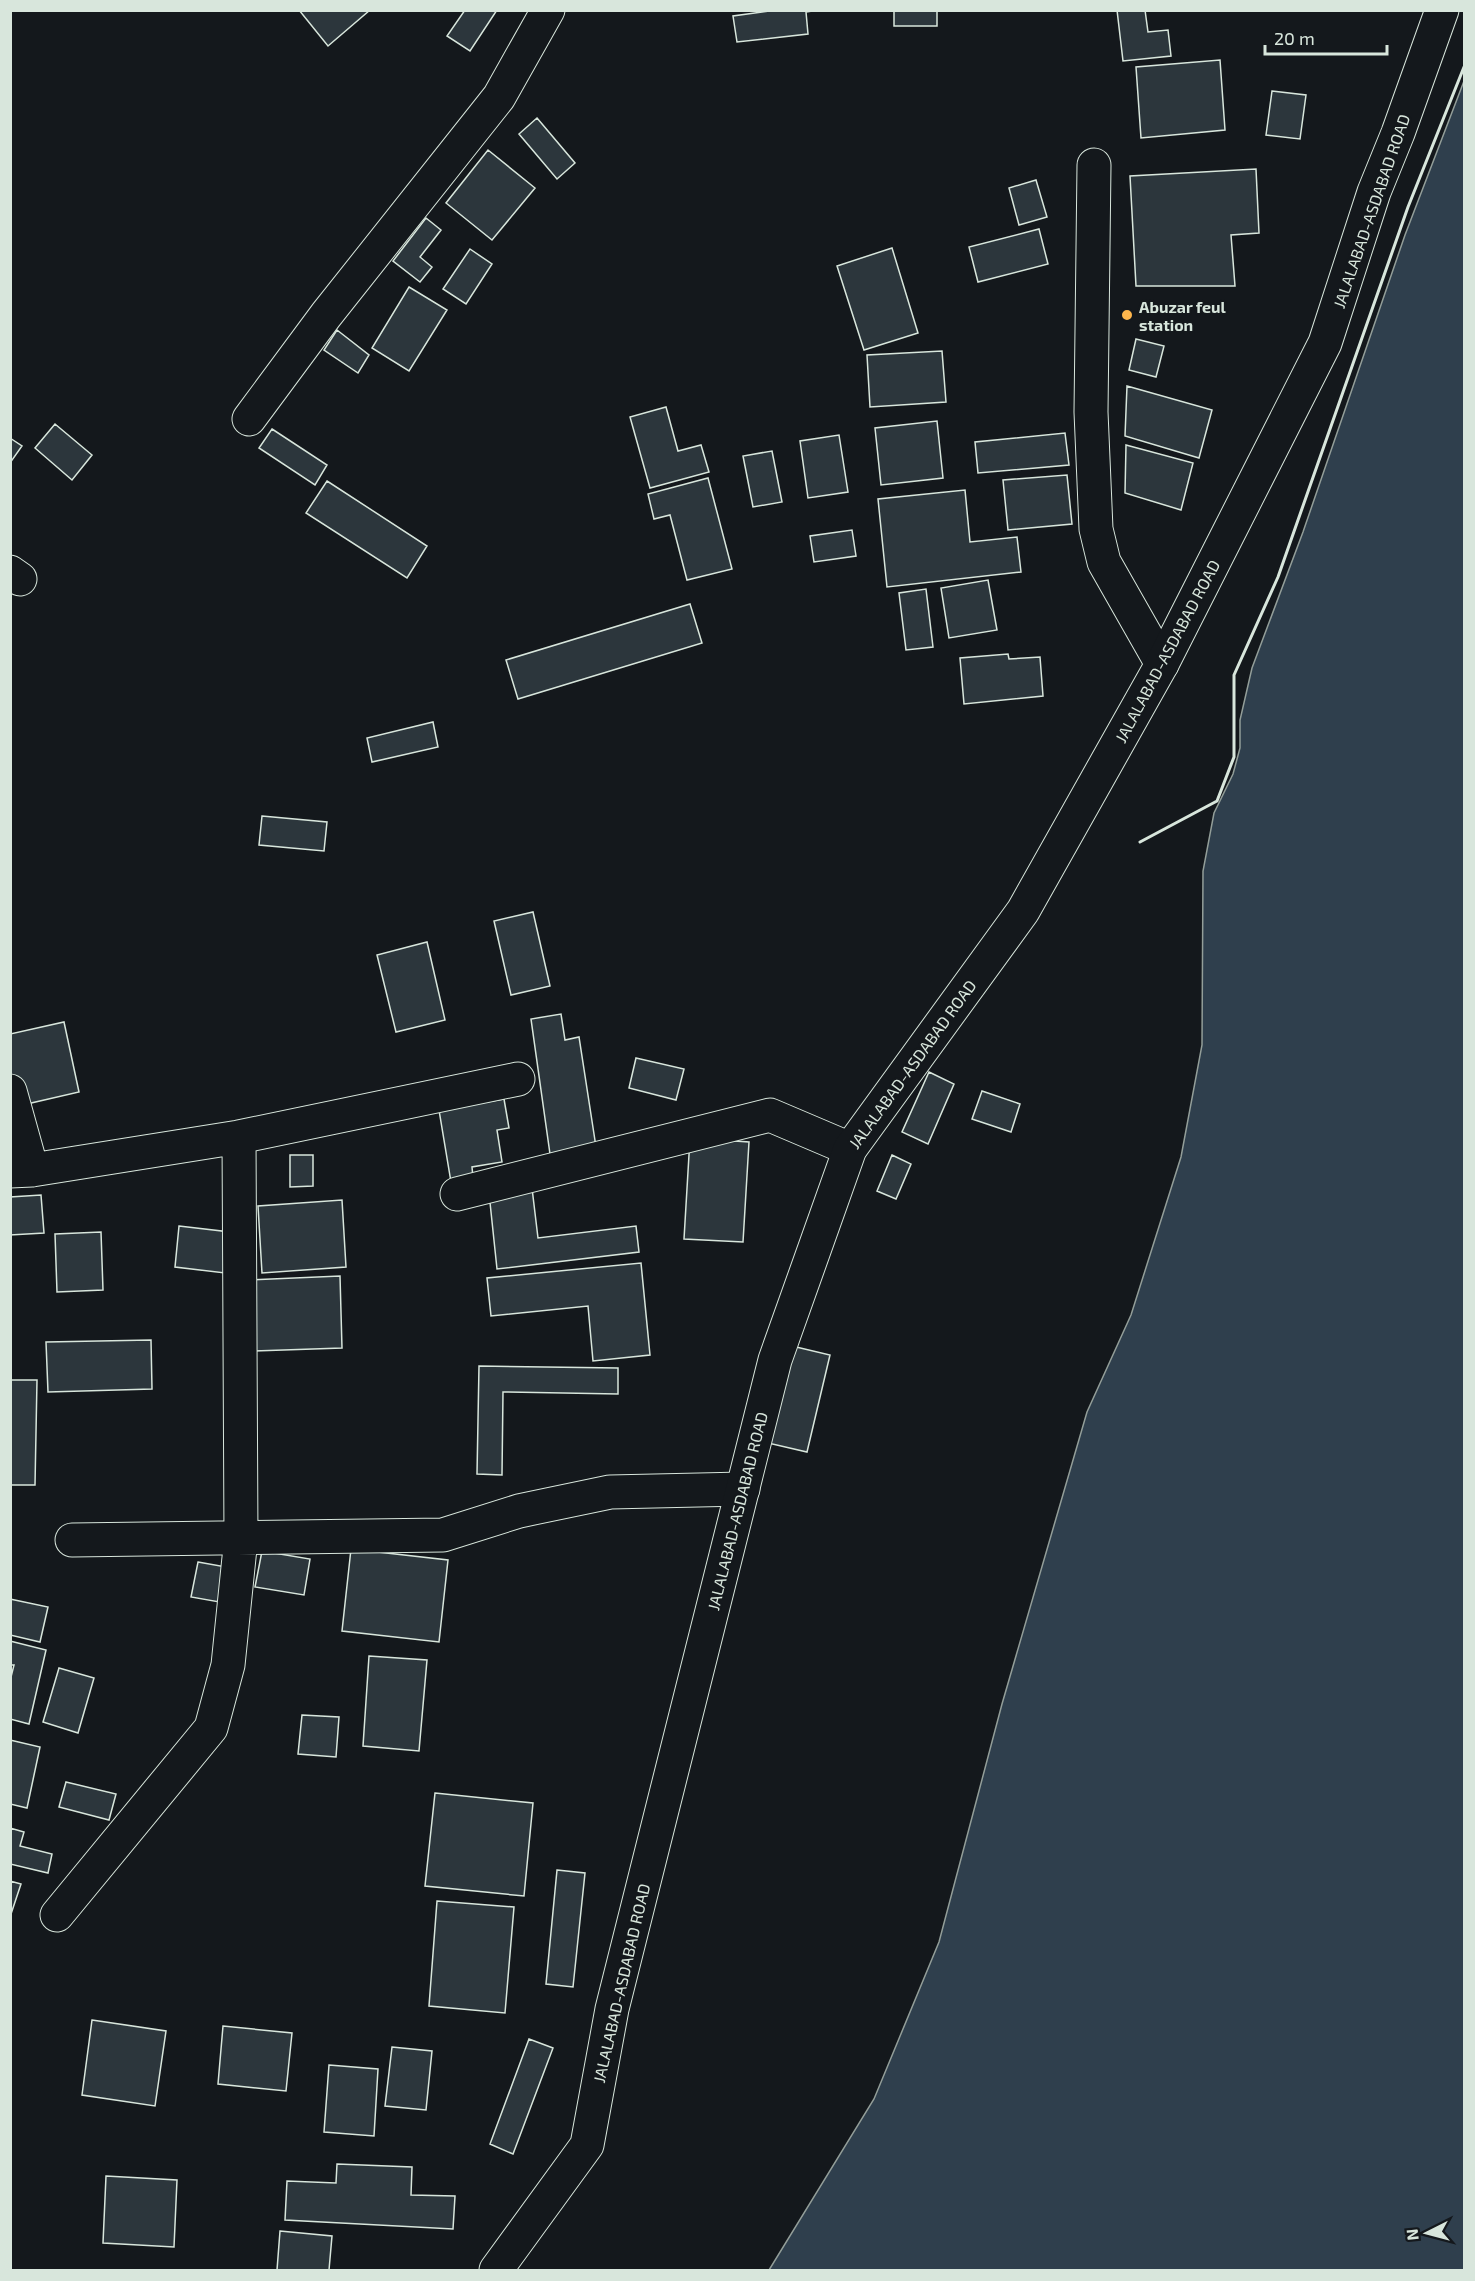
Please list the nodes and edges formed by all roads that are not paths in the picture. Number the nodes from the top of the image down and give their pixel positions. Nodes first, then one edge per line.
1 (548, 10) edge
2 (1442, 10) edge
3 (1094, 165) dead end
4 (249, 419) dead end
5 (1162, 664) junction
6 (518, 1079) dead end
7 (10, 1091) edge
8 (239, 1137) junction
9 (850, 1149) junction
10 (21, 1171) edge
11 (457, 1194) dead end
12 (743, 1489) junction
13 (242, 1538) junction
14 (72, 1540) dead end
15 (57, 1915) dead end
16 (496, 2271) edge

1 - 4 street
2 - 5 street, JALALABAD-ASDABAD ROAD
3 - 5 street
5 - 9 street, JALALABAD-ASDABAD ROAD
6 - 8 street
7 - 10 street
8 - 10 street
8 - 13 street
9 - 11 street
9 - 12 street, JALALABAD-ASDABAD ROAD
12 - 13 street
12 - 16 street, JALALABAD-ASDABAD ROAD
13 - 14 street
13 - 15 street

